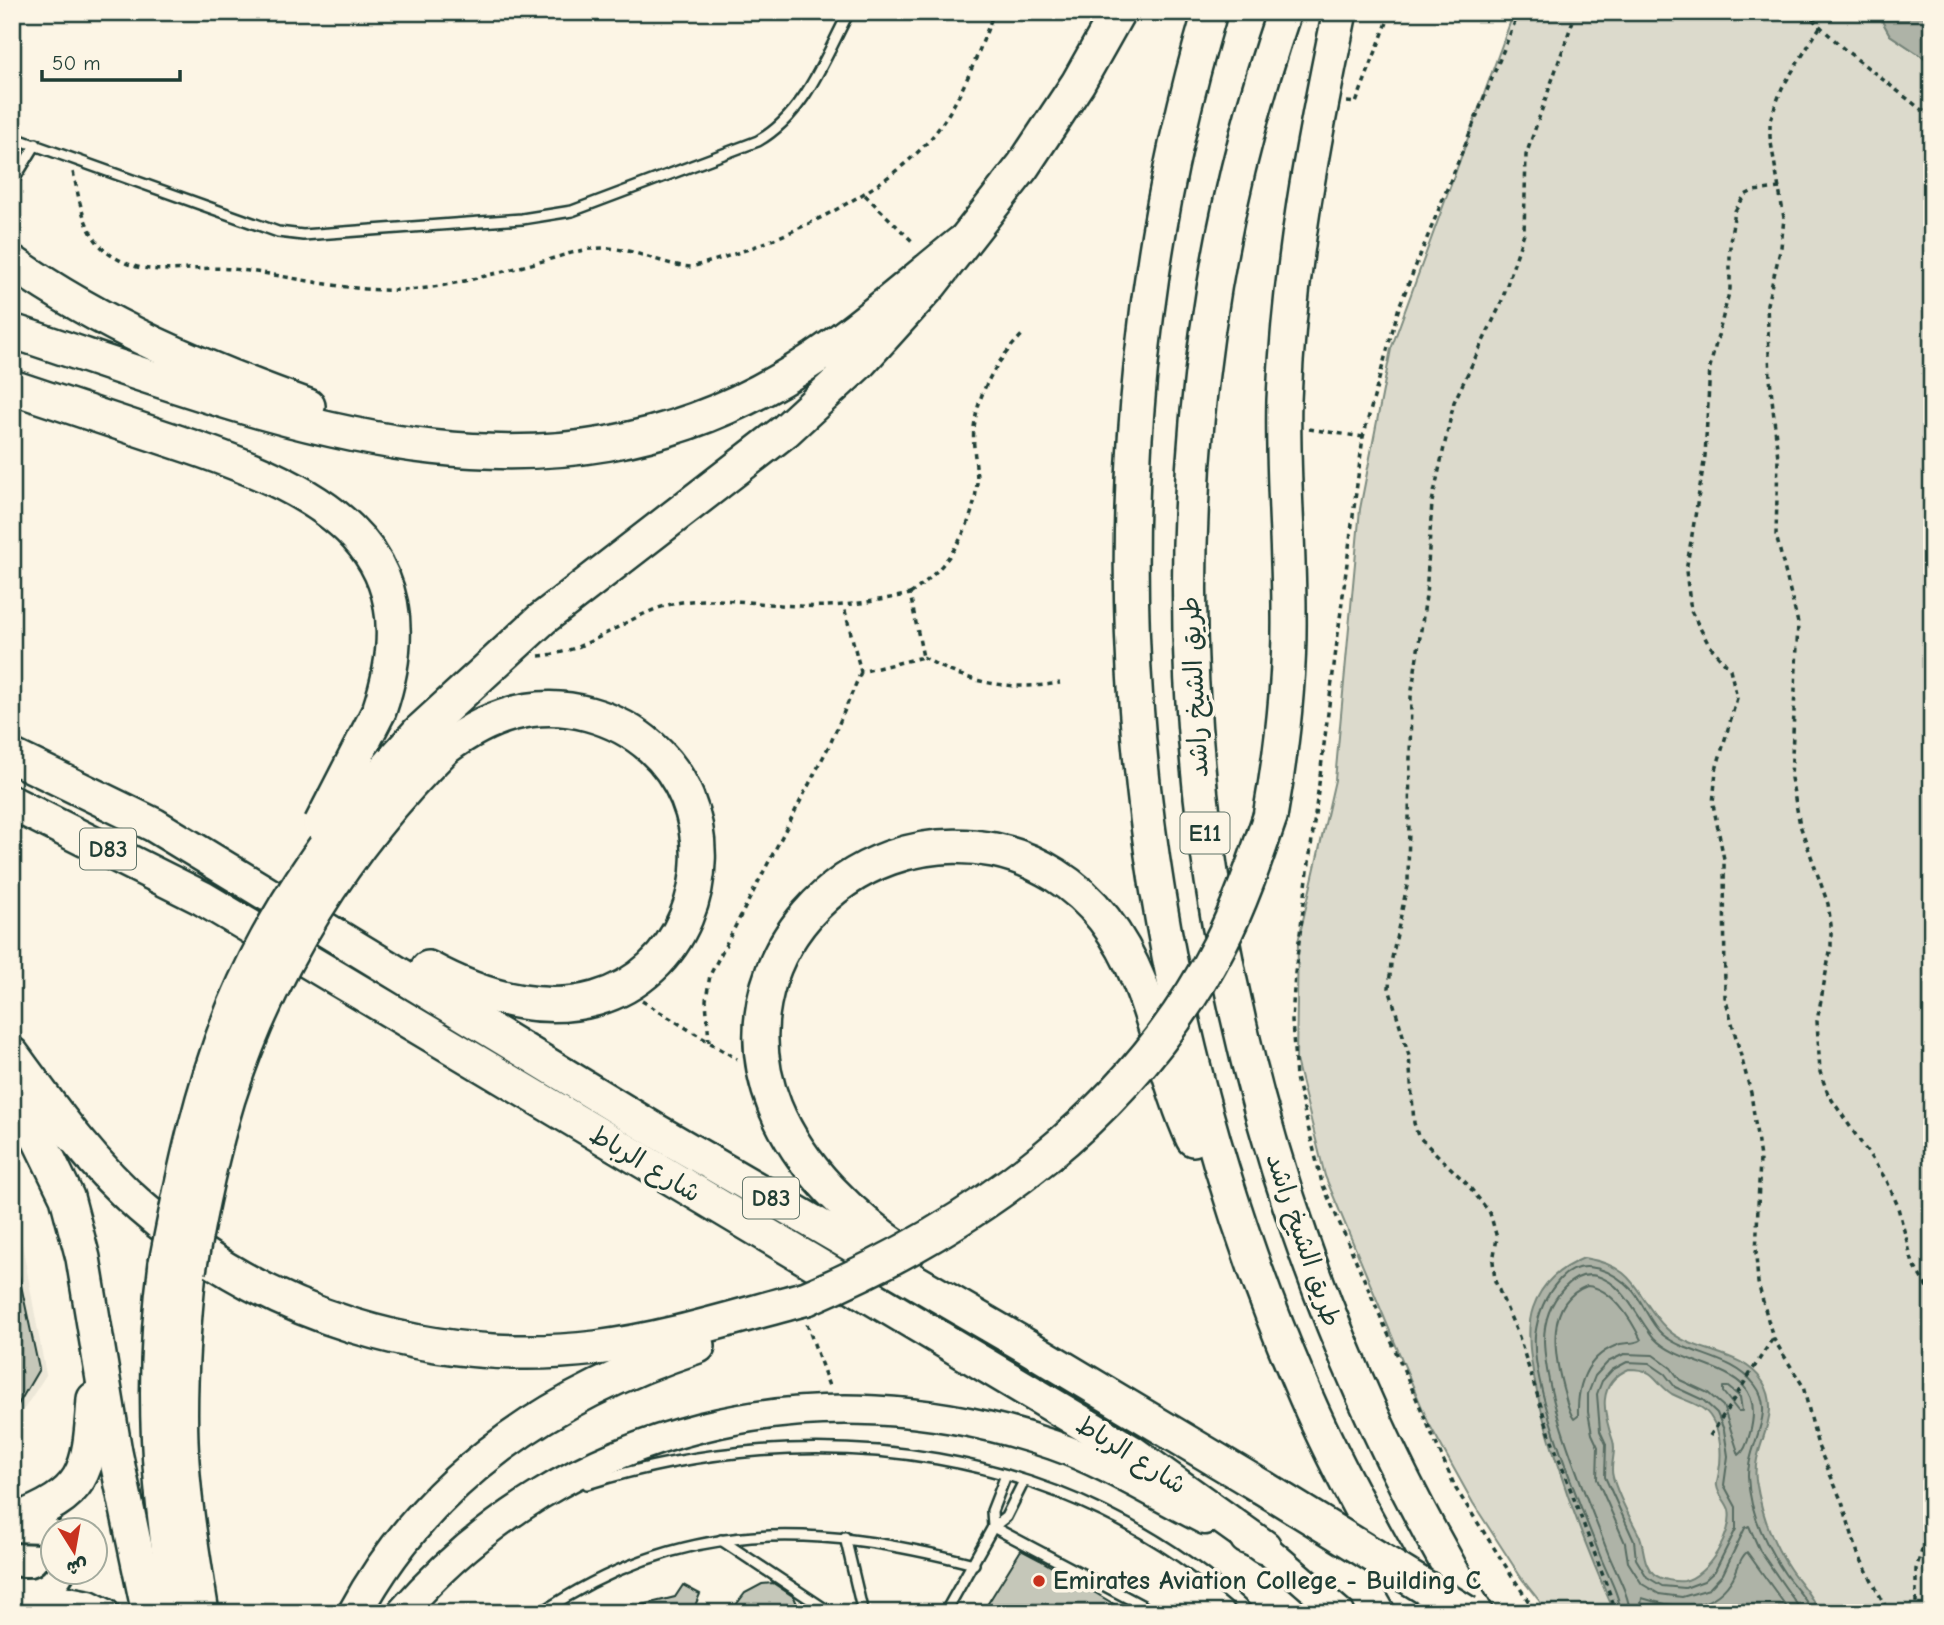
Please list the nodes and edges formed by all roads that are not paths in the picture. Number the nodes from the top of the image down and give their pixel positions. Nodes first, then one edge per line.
1 (849, 12) edge
2 (1118, 12) edge
3 (1210, 12) edge
4 (1284, 12) edge
5 (1340, 12) edge
6 (12, 137) edge
7 (36, 144) junction
8 (12, 183) edge
9 (961, 243) junction
10 (12, 262) edge
11 (12, 331) edge
12 (12, 387) edge
13 (405, 444) junction
14 (12, 734) edge
15 (432, 740) junction
16 (12, 756) edge
17 (12, 803) edge
18 (154, 825) junction
19 (284, 902) junction
20 (254, 966) junction
21 (12, 1054) edge
22 (12, 1084) edge
23 (1235, 1214) junction
24 (177, 1266) junction
25 (806, 1308) junction
26 (1028, 1347) junction
27 (98, 1348) junction
28 (1006, 1475) junction
29 (1024, 1481) junction
30 (532, 1502) junction
31 (12, 1522) edge
32 (993, 1527) junction
33 (12, 1528) edge
34 (38, 1529) edge
35 (845, 1537) junction
36 (721, 1540) junction
37 (1264, 1547) junction
38 (1384, 1552) junction
39 (974, 1564) junction
40 (52, 1586) edge
41 (19, 1592) edge
42 (1143, 1606) dead end
43 (105, 1613) edge
44 (149, 1613) edge
45 (178, 1613) edge
46 (202, 1613) edge
47 (355, 1613) edge
48 (401, 1613) edge
49 (541, 1613) edge
50 (831, 1613) edge
51 (863, 1613) edge
52 (945, 1613) edge
53 (1250, 1613) edge
54 (1340, 1613) edge
55 (1406, 1613) edge
56 (1419, 1613) edge
57 (1467, 1613) edge
58 (1476, 1613) edge

1 - 7 lane
2 - 9 highway
3 - 23 highway, طريق الشيخ راشد / E11
4 - 58 highway, طريق الشيخ راشد / E11
5 - 25 highway, bridge
6 - 7 lane
7 - 8 lane
9 - 13 highway
9 - 15 highway
10 - 13 highway
11 - 13 highway
12 - 20 highway, bridge
14 - 18 highway
15 - 19 highway
15 - 20 highway, bridge
15 - 24 highway, bridge
16 - 18 highway, شارع الرباط / D83
17 - 37 highway, شارع الرباط / D83
18 - 19 highway, شارع الرباط / D83
19 - 26 highway, شارع الرباط / D83
20 - 24 highway, bridge
21 - 25 highway
22 - 27 highway
23 - 26 highway
23 - 38 highway, طريق الشيخ راشد / E11
24 - 45 highway
24 - 46 highway
25 - 47 highway
26 - 57 highway, شارع الرباط / D83, bridge
27 - 31 highway
27 - 44 highway
28 - 29 lane
28 - 30 lane
28 - 32 lane
29 - 32 lane
29 - 53 lane
30 - 37 main road
30 - 48 main road
32 - 39 lane
32 - 42 lane
33 - 34 street
35 - 36 lane
35 - 39 lane
35 - 51 lane
36 - 49 lane
36 - 50 lane
37 - 54 main road
38 - 55 highway
38 - 56 highway, طريق الشيخ راشد / E11
39 - 52 lane
40 - 41 street
41 - 43 main road

